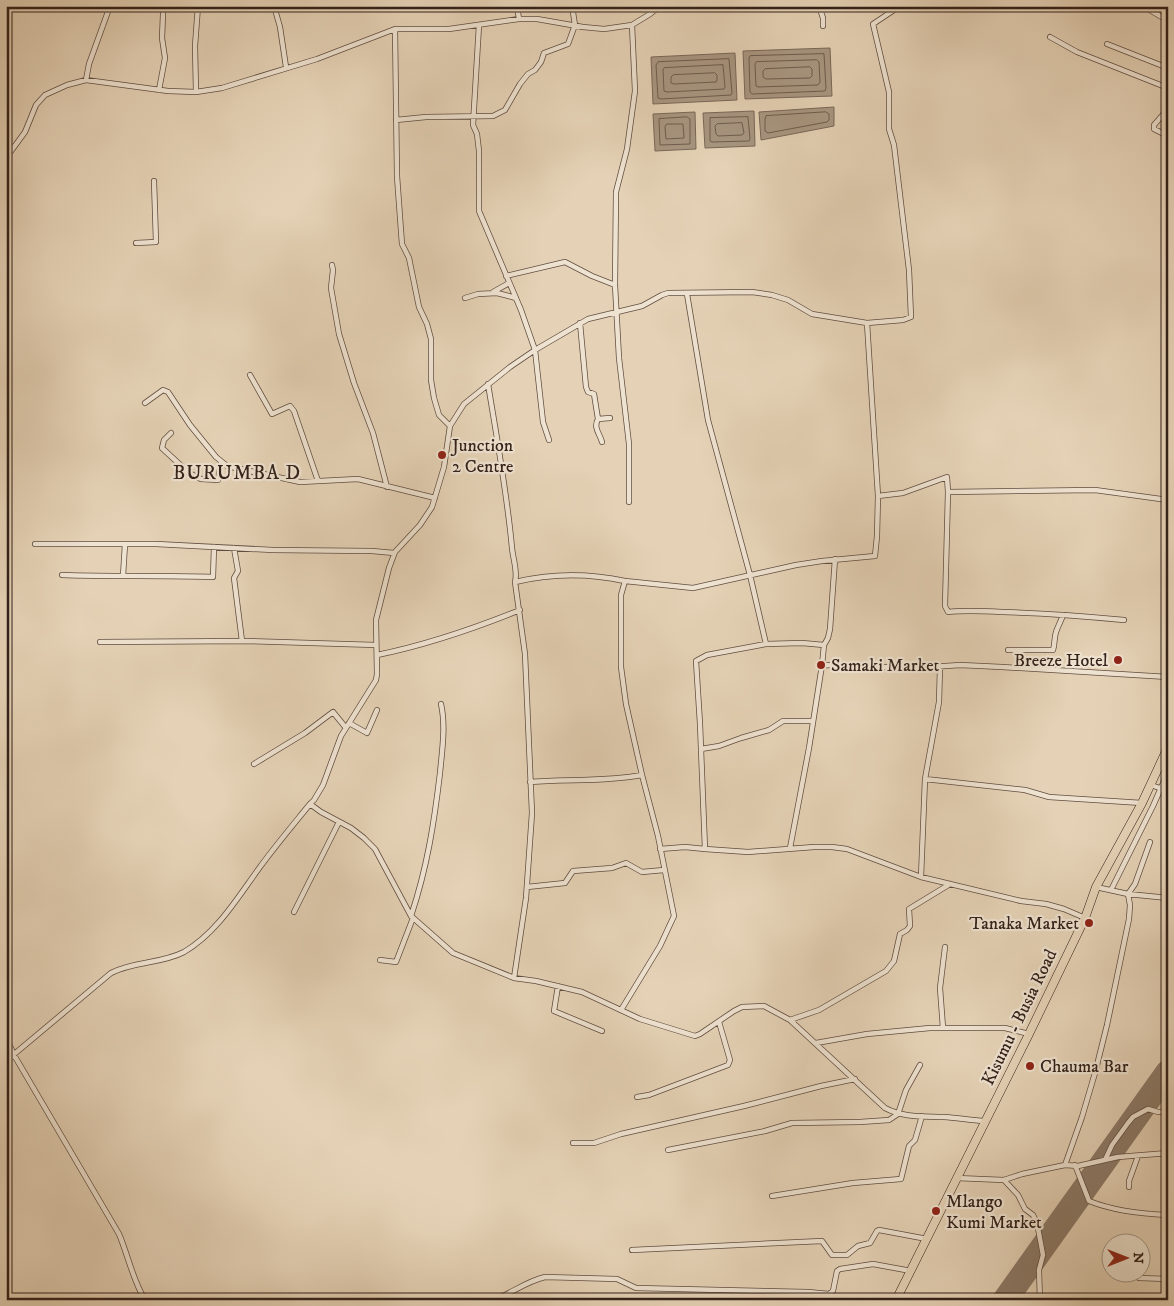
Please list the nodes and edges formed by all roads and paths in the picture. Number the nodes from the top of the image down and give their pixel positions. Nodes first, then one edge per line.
1 (110, 6) edge
2 (198, 6) edge
3 (274, 6) edge
4 (517, 6) edge
5 (572, 6) edge
6 (660, 6) edge
7 (819, 6) edge
8 (900, 6) edge
9 (1143, 6) edge
10 (1168, 12) edge
11 (163, 14) dead end
12 (519, 19) junction
13 (1165, 19) junction
14 (1168, 24) edge
15 (479, 25) junction
16 (575, 26) junction
17 (632, 26) junction
18 (823, 26) dead end
19 (395, 29) junction
20 (1050, 37) dead end
21 (1107, 44) dead end
22 (286, 67) junction
23 (1168, 68) edge
24 (86, 80) junction
25 (1168, 88) edge
26 (159, 90) junction
27 (196, 92) junction
28 (1168, 109) edge
29 (474, 115) junction
30 (396, 120) junction
31 (1168, 136) edge
32 (6, 158) edge
33 (154, 181) dead end
34 (136, 243) dead end
35 (332, 265) dead end
36 (506, 276) junction
37 (509, 283) junction
38 (615, 285) junction
39 (488, 293) junction
40 (688, 294) junction
41 (465, 298) dead end
42 (516, 298) junction
43 (615, 313) junction
44 (580, 323) junction
45 (867, 323) junction
46 (535, 350) junction
47 (250, 375) dead end
48 (488, 384) junction
49 (145, 403) dead end
50 (610, 418) dead end
51 (598, 419) junction
52 (450, 426) junction
53 (171, 433) dead end
54 (549, 440) dead end
55 (602, 442) dead end
56 (221, 463) junction
57 (318, 481) junction
58 (387, 487) junction
59 (948, 492) junction
60 (878, 496) junction
61 (435, 498) junction
62 (1168, 500) edge
63 (629, 502) dead end
64 (35, 544) dead end
65 (125, 544) junction
66 (214, 546) junction
67 (234, 548) junction
68 (394, 554) junction
69 (836, 559) junction
70 (62, 575) dead end
71 (750, 575) junction
72 (123, 576) junction
73 (625, 581) junction
74 (515, 582) junction
75 (520, 610) junction
76 (1063, 615) junction
77 (1124, 620) dead end
78 (242, 641) junction
79 (100, 642) dead end
80 (766, 644) junction
81 (376, 645) junction
82 (824, 645) junction
83 (1008, 650) dead end
84 (377, 655) junction
85 (822, 665) junction
86 (940, 667) junction
87 (1168, 677) edge
88 (440, 704) dead end
89 (377, 710) dead end
90 (813, 722) junction
91 (348, 726) junction
92 (1168, 748) edge
93 (701, 749) junction
94 (254, 764) dead end
95 (1168, 772) edge
96 (642, 775) junction
97 (925, 778) junction
98 (530, 782) junction
99 (1151, 785) junction
100 (1161, 789) junction
101 (1168, 791) edge
102 (1142, 803) junction
103 (310, 804) junction
104 (339, 822) junction
105 (1150, 842) dead end
106 (790, 848) junction
107 (660, 849) junction
108 (704, 849) junction
109 (664, 870) junction
110 (921, 877) junction
111 (950, 884) junction
112 (527, 887) junction
113 (1096, 887) junction
114 (1111, 890) junction
115 (1128, 894) junction
116 (1168, 898) edge
117 (294, 912) dead end
118 (412, 917) junction
119 (1085, 918) junction
120 (945, 947) dead end
121 (380, 960) dead end
122 (514, 978) junction
123 (558, 986) junction
124 (621, 1010) junction
125 (790, 1020) junction
126 (719, 1022) junction
127 (943, 1028) junction
128 (602, 1032) dead end
129 (1029, 1034) junction
130 (6, 1037) edge
131 (816, 1043) junction
132 (14, 1055) junction
133 (6, 1061) edge
134 (920, 1065) dead end
135 (855, 1080) junction
136 (637, 1097) dead end
137 (1168, 1112) edge
138 (898, 1114) junction
139 (922, 1116) junction
140 (984, 1121) junction
141 (573, 1143) dead end
142 (668, 1150) dead end
143 (1168, 1153) edge
144 (1138, 1156) junction
145 (1105, 1160) junction
146 (1065, 1165) junction
147 (1075, 1165) junction
148 (956, 1178) junction
149 (1004, 1180) junction
150 (1129, 1187) dead end
151 (772, 1196) dead end
152 (1168, 1215) edge
153 (927, 1239) junction
154 (632, 1250) dead end
155 (911, 1270) junction
156 (1152, 1278) edge
157 (1168, 1279) edge
158 (145, 1300) edge
159 (494, 1300) edge
160 (896, 1300) edge
161 (1040, 1300) edge

1 - 24 street
2 - 27 street
3 - 22 street
4 - 12 street
5 - 16 street
6 - 17 street
7 - 18 street
8 - 45 street
9 - 13 street
10 - 13 street
11 - 26 street
12 - 15 street
12 - 16 street
13 - 14 street
15 - 19 street
15 - 29 street
16 - 17 street
16 - 29 street
17 - 38 street
19 - 22 street
19 - 30 street
20 - 25 street
21 - 23 street
22 - 27 street
24 - 26 street
24 - 32 street
26 - 27 street
28 - 31 street
29 - 30 street
29 - 36 street
30 - 52 street
33 - 34 street
35 - 58 street
36 - 37 street
36 - 38 street
37 - 39 street
37 - 42 street
38 - 43 street
39 - 41 street
39 - 42 street
40 - 43 street
40 - 45 street
40 - 71 street
42 - 46 street
43 - 44 street
43 - 63 street
44 - 46 street
44 - 51 street
45 - 60 street
46 - 48 street
46 - 54 street
47 - 57 street
48 - 52 street
48 - 74 street
49 - 56 street
50 - 51 street
51 - 55 street
52 - 61 street
53 - 56 street
56 - 57 street
57 - 58 street
58 - 61 street
59 - 60 street
59 - 62 street
59 - 76 street
60 - 69 street
61 - 68 street
64 - 65 street
65 - 66 street
65 - 72 street
66 - 67 street
66 - 72 street
67 - 68 street
67 - 78 street
68 - 81 street
69 - 71 street
69 - 82 street
70 - 72 street
71 - 73 street
71 - 80 street
73 - 74 street
73 - 96 street
74 - 75 street
75 - 84 street
75 - 98 street
76 - 77 street
76 - 83 street
78 - 79 street
78 - 81 street
80 - 82 street
80 - 93 street
81 - 84 street
82 - 85 street
84 - 91 street
85 - 86 street
85 - 90 street
86 - 87 street
86 - 97 street
88 - 118 street
89 - 91 street
90 - 93 street
90 - 106 street
91 - 94 street
91 - 103 street
92 - 99 highway, Kisumu - Busia Road
93 - 108 street
95 - 100 street
96 - 98 street
96 - 107 street
97 - 102 street
97 - 110 street
98 - 112 street
99 - 100 street
99 - 102 highway, Kisumu - Busia Road
100 - 101 street
100 - 114 street
102 - 113 highway, Kisumu - Busia Road
103 - 104 street
103 - 132 street
104 - 117 street
104 - 118 street
105 - 115 street
106 - 108 street
106 - 110 street
107 - 108 street
107 - 109 street
109 - 112 street
109 - 124 street
110 - 111 street
111 - 119 street
111 - 125 street
112 - 122 street
113 - 114 street
113 - 119 highway, Kisumu - Busia Road
114 - 115 street
115 - 116 street
115 - 146 street
118 - 121 street
118 - 122 street
119 - 129 highway, Kisumu - Busia Road
120 - 127 street
122 - 123 street
123 - 124 street
123 - 128 street
124 - 126 street
125 - 126 street
125 - 131 street
126 - 136 street
127 - 129 street
127 - 131 street
129 - 140 highway, Kisumu - Busia Road
130 - 132 street
131 - 135 street
132 - 133 street
132 - 158 street
134 - 138 street
135 - 138 street
135 - 141 street
137 - 145 street
138 - 139 street
138 - 142 street
139 - 140 street
139 - 151 street
140 - 148 highway, Kisumu - Busia Road
143 - 144 street
144 - 145 street
144 - 150 street
145 - 147 street
146 - 147 street
146 - 149 street
147 - 152 street
148 - 149 street
148 - 153 highway, Kisumu - Busia Road
149 - 161 street
153 - 154 street
153 - 155 highway, Kisumu - Busia Road
155 - 159 street
155 - 160 highway, Kisumu - Busia Road
156 - 157 street

